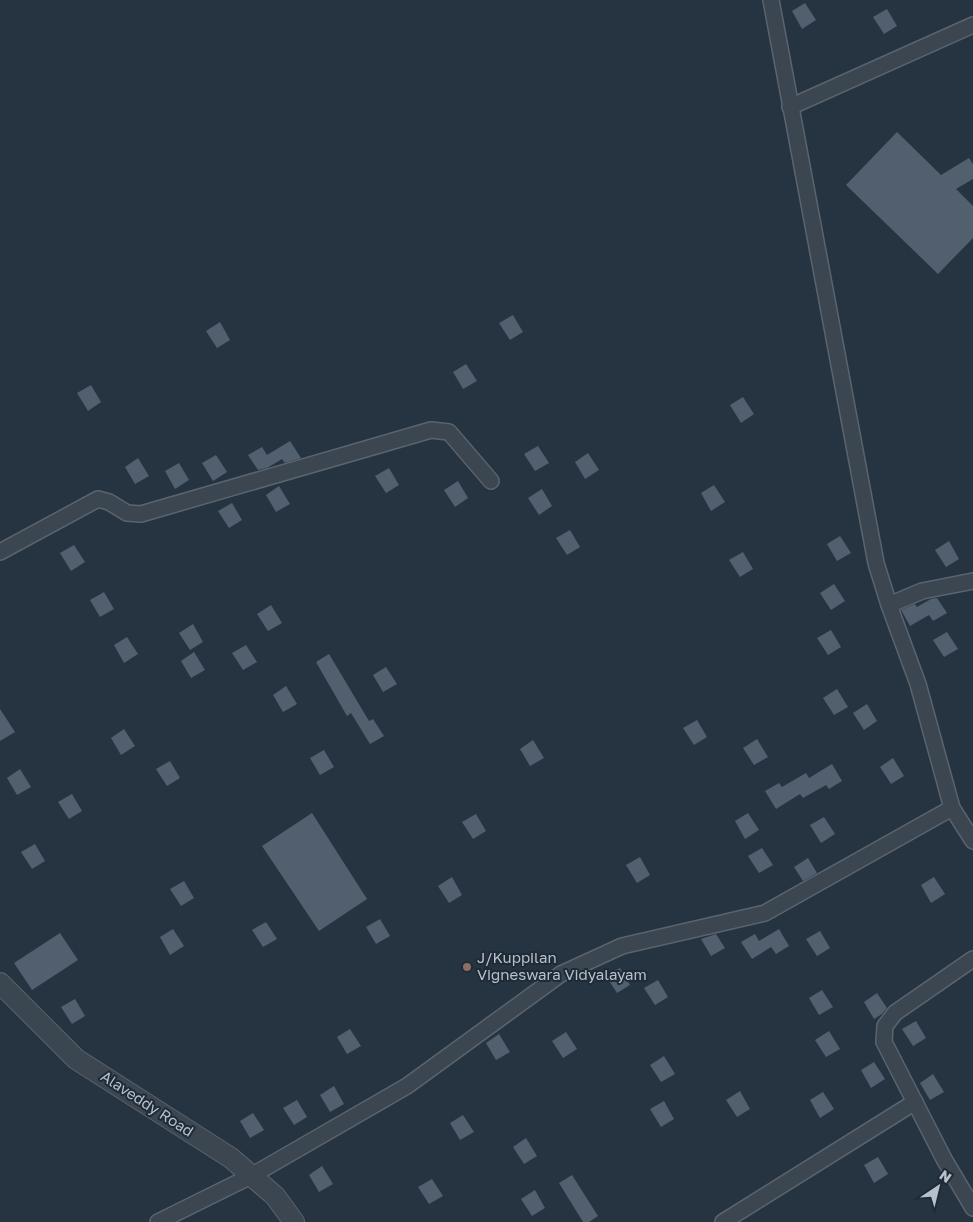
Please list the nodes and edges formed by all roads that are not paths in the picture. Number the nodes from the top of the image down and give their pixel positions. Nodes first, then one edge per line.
1 (770, 0) edge
2 (973, 25) edge
3 (790, 107) junction
4 (491, 481) dead end
5 (0, 552) edge
6 (973, 580) edge
7 (889, 605) junction
8 (952, 808) junction
9 (973, 841) edge
10 (973, 959) edge
11 (0, 983) edge
12 (915, 1102) junction
13 (251, 1176) junction
14 (973, 1208) edge
15 (158, 1222) edge
16 (294, 1222) edge
17 (723, 1222) edge

1 - 3 street
2 - 3 street
3 - 7 street
4 - 5 street
6 - 7 street
7 - 8 street
8 - 9 street
8 - 13 street
10 - 12 street
11 - 13 street, Alaveddy Road
12 - 14 street
12 - 17 street
13 - 15 street
13 - 16 street, Alaveddy Road

